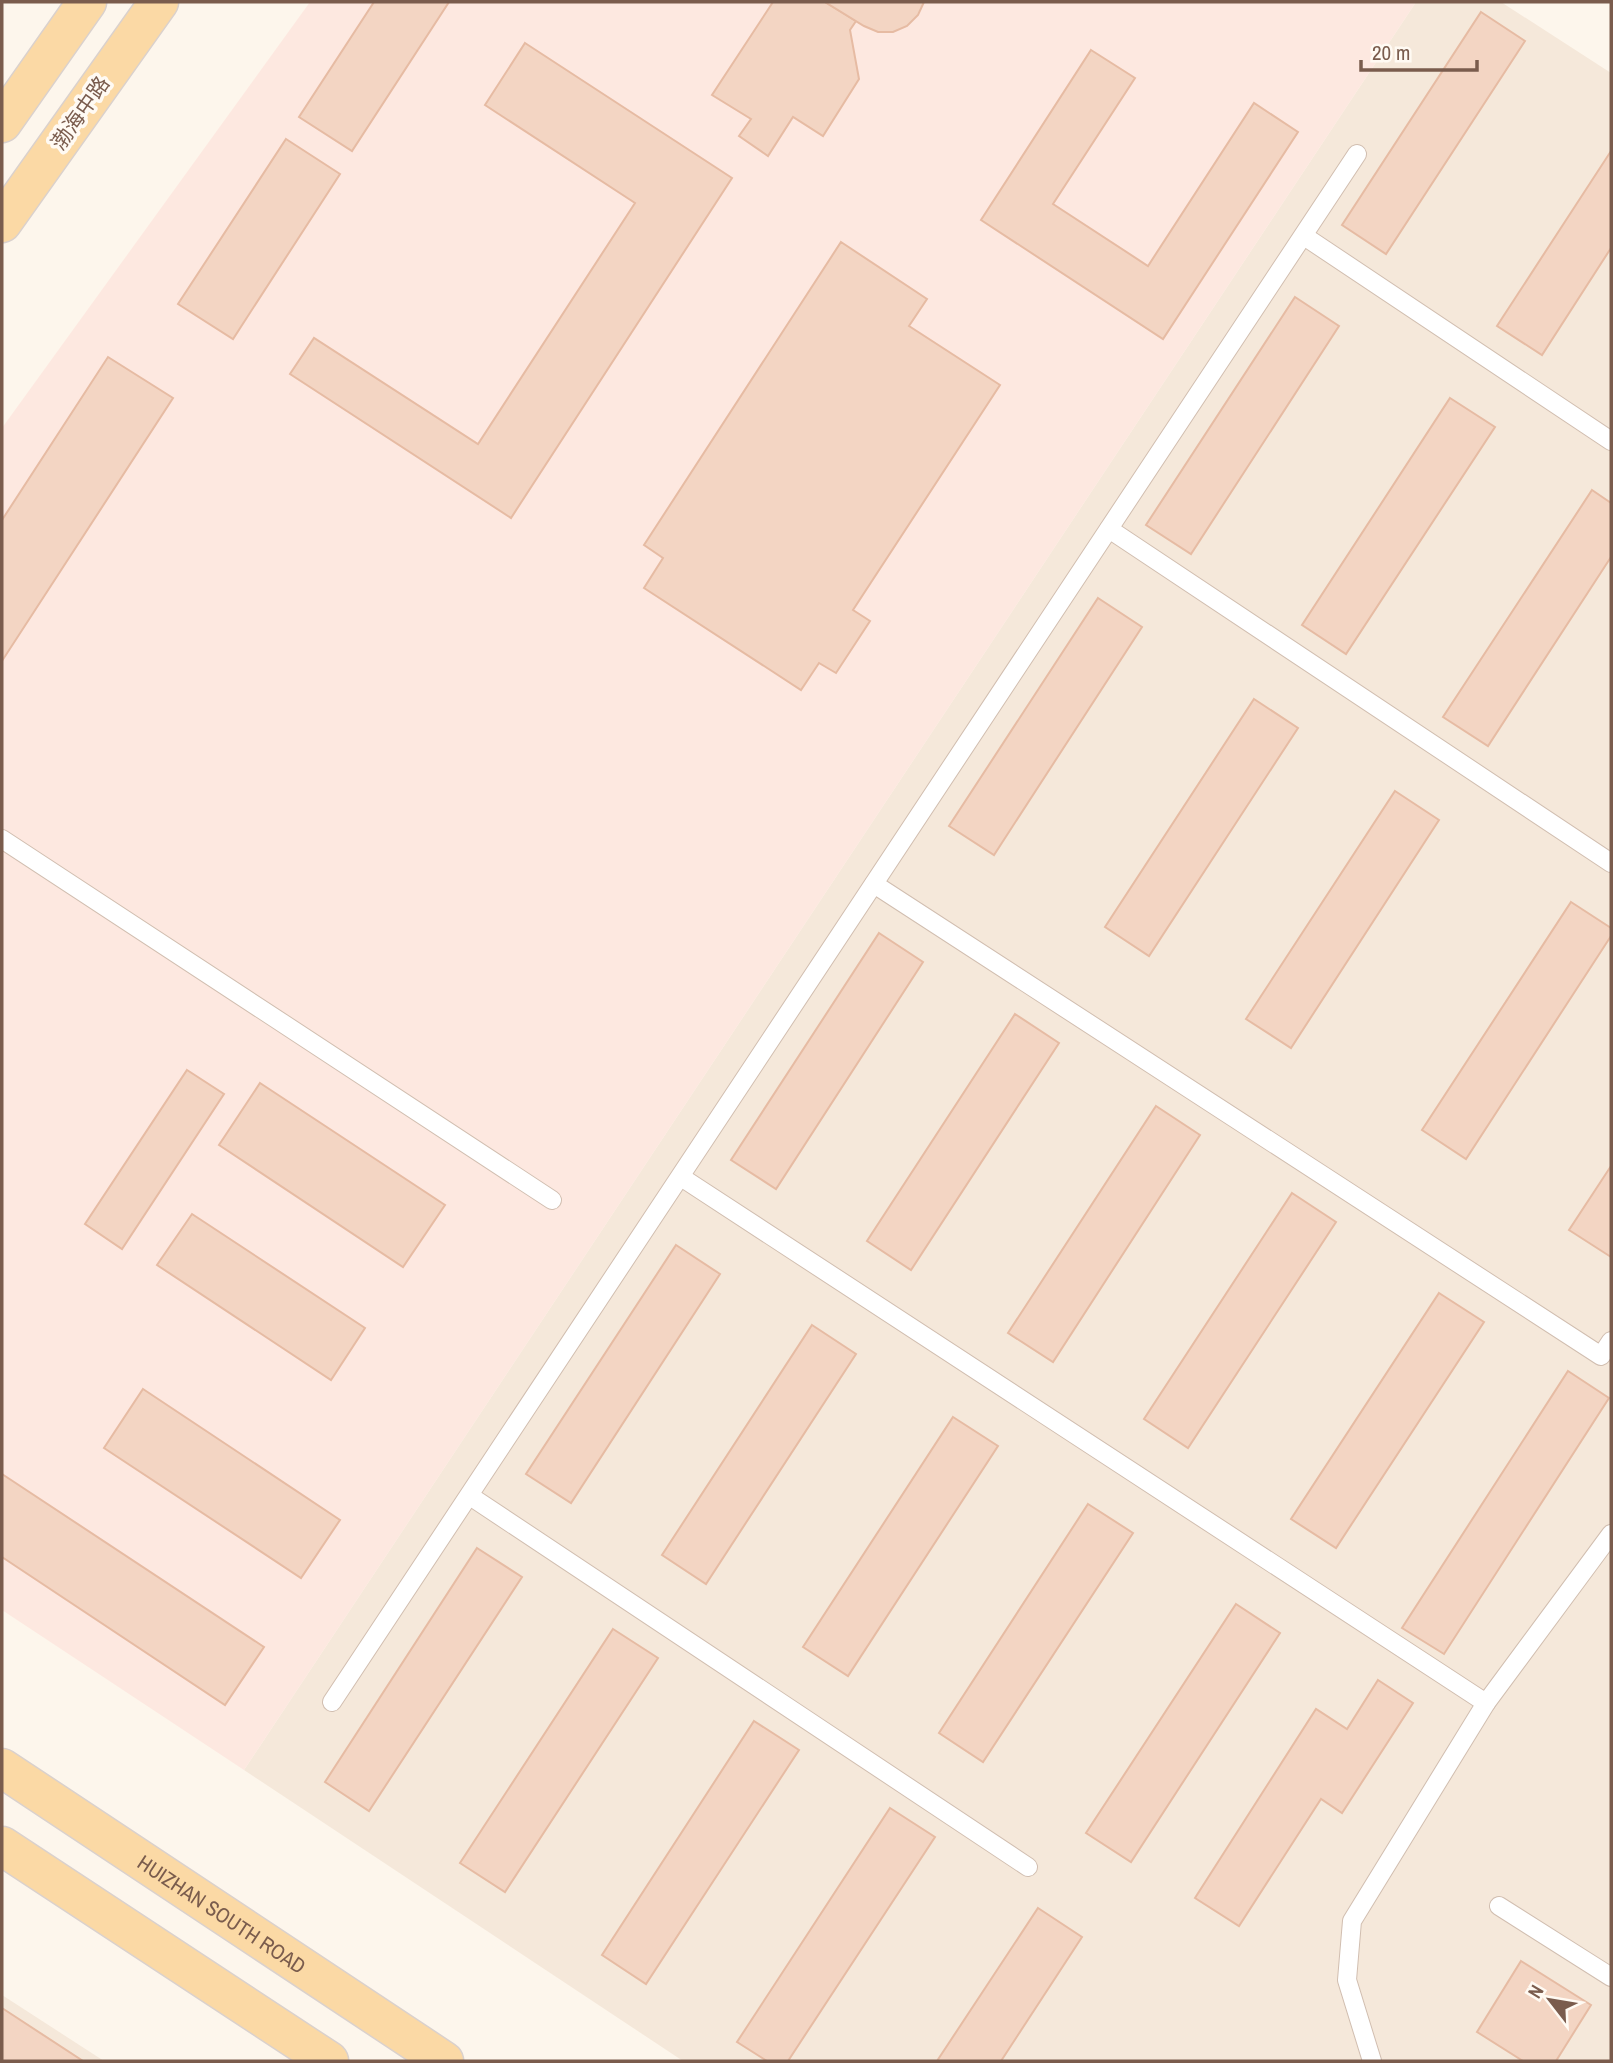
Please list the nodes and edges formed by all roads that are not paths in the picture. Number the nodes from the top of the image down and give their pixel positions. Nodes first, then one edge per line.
1 (87, 2) edge
2 (159, 2) edge
3 (2, 123) edge
4 (1357, 154) dead end
5 (2, 223) edge
6 (1304, 236) junction
7 (1611, 441) edge
8 (1109, 529) junction
9 (2, 839) edge
10 (1611, 863) edge
11 (874, 884) junction
12 (681, 1177) junction
13 (552, 1200) dead end
14 (1611, 1341) edge
15 (470, 1496) junction
16 (1611, 1534) edge
17 (332, 1702) dead end
18 (1486, 1703) junction
19 (2, 1768) edge
20 (2, 1846) edge
21 (1028, 1867) dead end
22 (1499, 1906) dead end
23 (1611, 1977) edge
24 (329, 2061) edge
25 (444, 2061) edge
26 (1372, 2061) edge

1 - 3 main road
2 - 5 main road, 渤海中路
4 - 6 lane
6 - 7 lane
6 - 8 lane
8 - 10 lane
8 - 11 lane
9 - 13 lane
11 - 12 lane
11 - 14 lane
12 - 15 lane
12 - 18 lane
15 - 17 lane
15 - 21 lane
16 - 18 lane
18 - 26 lane
19 - 25 main road, HUIZHAN SOUTH ROAD
20 - 24 main road
22 - 23 lane

